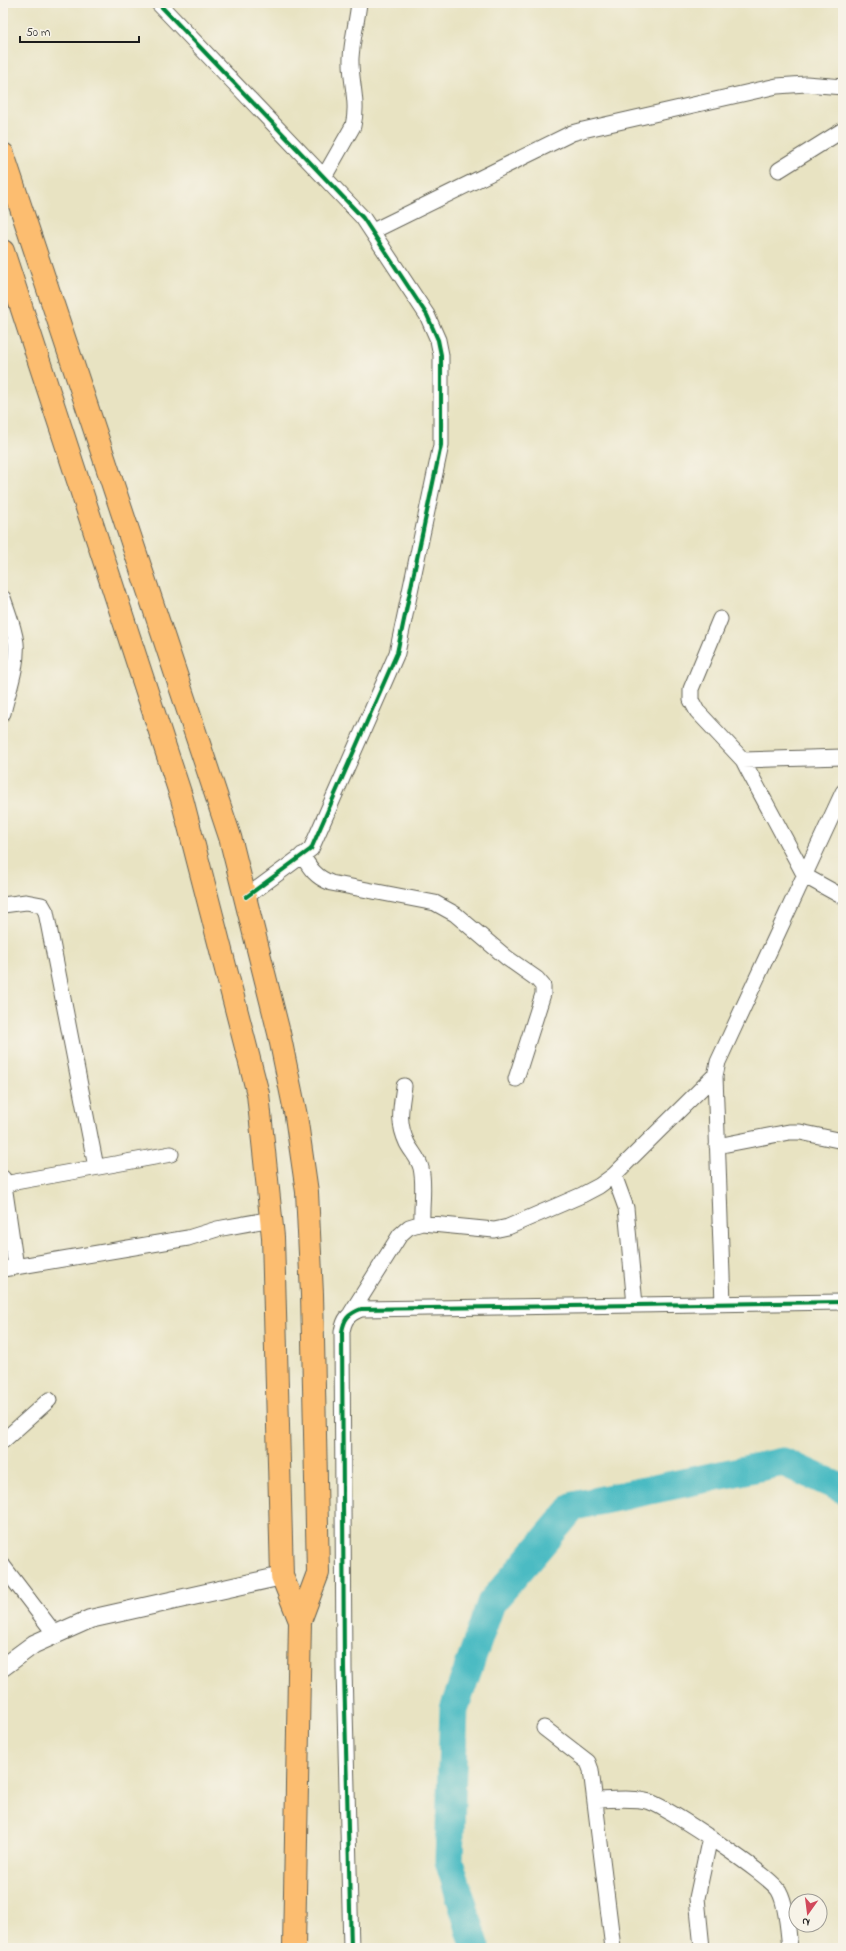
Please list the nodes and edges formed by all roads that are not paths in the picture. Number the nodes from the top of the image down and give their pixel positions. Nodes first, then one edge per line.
1 (158, 3) edge
2 (359, 3) edge
3 (843, 87) edge
4 (843, 130) edge
5 (3, 154) edge
6 (778, 170) dead end
7 (324, 177) junction
8 (373, 231) junction
9 (3, 251) edge
10 (3, 598) edge
11 (720, 619) dead end
12 (3, 713) edge
13 (843, 757) edge
14 (743, 760) junction
15 (843, 792) edge
16 (302, 855) junction
17 (805, 876) junction
18 (246, 897) junction
19 (843, 897) edge
20 (3, 905) edge
21 (715, 1075) junction
22 (516, 1079) dead end
23 (404, 1086) dead end
24 (843, 1141) edge
25 (718, 1146) junction
26 (171, 1154) dead end
27 (96, 1167) junction
28 (614, 1175) junction
29 (4, 1181) edge
30 (272, 1219) junction
31 (422, 1223) junction
32 (10, 1268) edge
33 (843, 1302) edge
34 (723, 1304) junction
35 (635, 1305) junction
36 (351, 1313) junction
37 (49, 1400) dead end
38 (3, 1441) edge
39 (3, 1566) edge
40 (282, 1576) junction
41 (300, 1621) junction
42 (55, 1634) junction
43 (3, 1667) edge
44 (544, 1728) dead end
45 (595, 1800) junction
46 (710, 1837) junction
47 (294, 1948) edge
48 (351, 1948) edge
49 (613, 1948) edge
50 (702, 1948) edge
51 (790, 1948) edge

1 - 7 street
2 - 7 street
3 - 8 street
4 - 6 street
5 - 18 highway
7 - 8 street
8 - 16 street
9 - 30 highway
10 - 12 street
11 - 14 street
13 - 14 street
14 - 17 street
15 - 17 street
16 - 18 street
16 - 22 street
17 - 19 street
17 - 21 street
18 - 41 highway
20 - 27 street
21 - 25 street
21 - 28 street
23 - 31 street
24 - 25 street
25 - 34 street
26 - 27 street
27 - 29 street
28 - 31 street
28 - 35 street
29 - 32 street
30 - 32 street
30 - 40 highway
31 - 36 street
33 - 34 street
34 - 35 street
35 - 36 street
36 - 48 street
37 - 38 street
39 - 42 street
40 - 41 highway
40 - 42 street
41 - 47 highway
42 - 43 street
44 - 45 street
45 - 46 street
45 - 49 street
46 - 50 street
46 - 51 street

